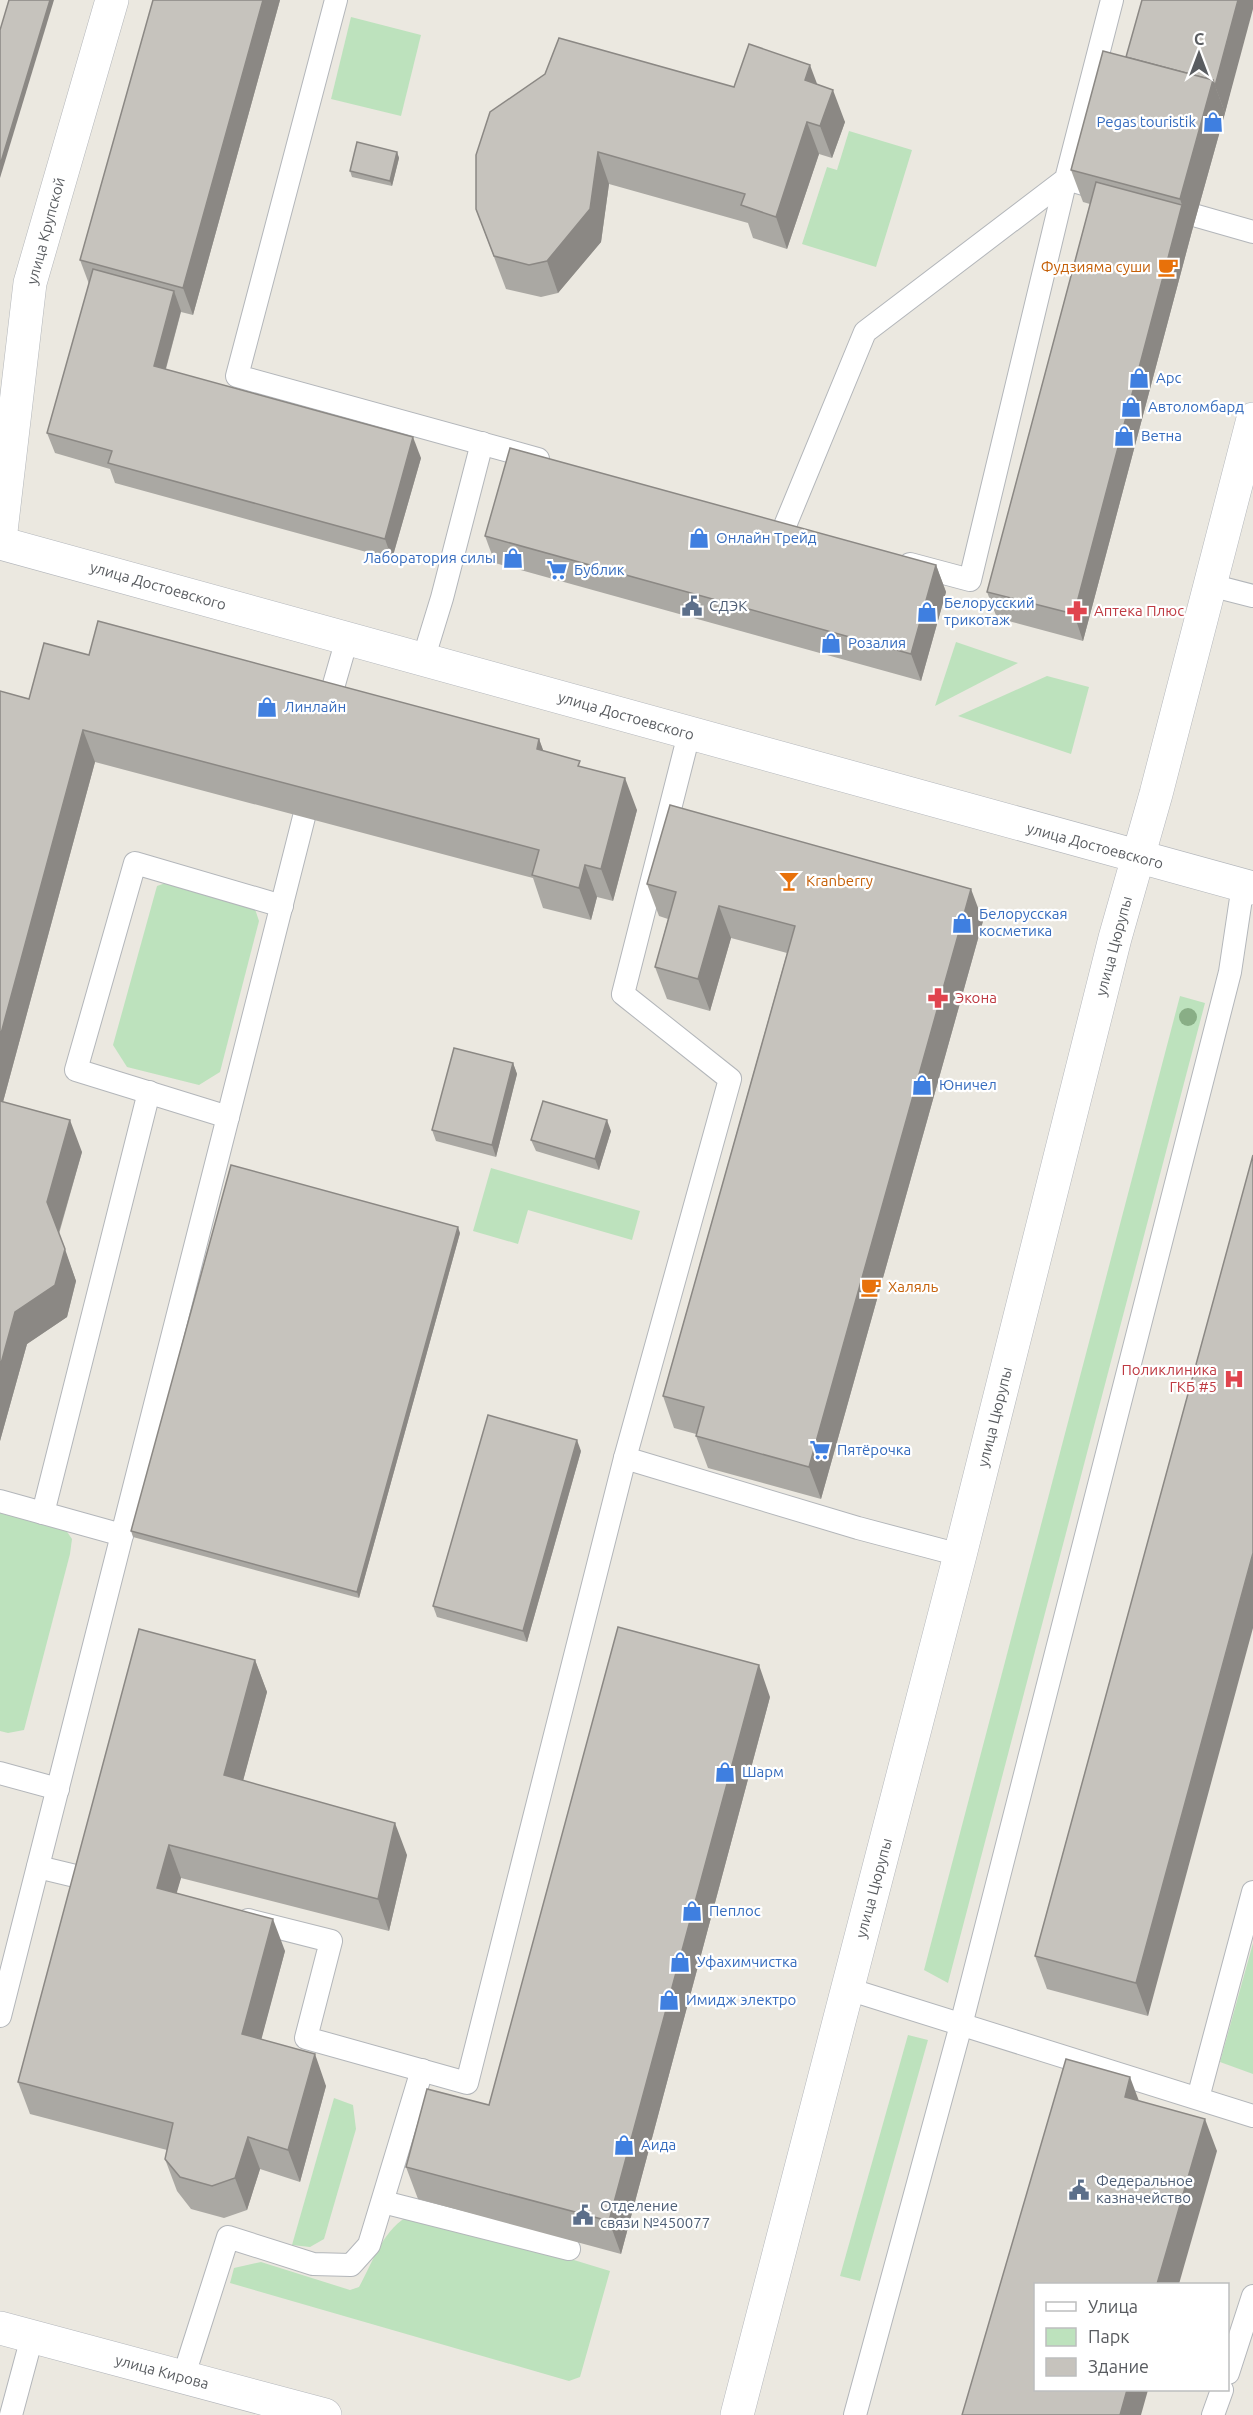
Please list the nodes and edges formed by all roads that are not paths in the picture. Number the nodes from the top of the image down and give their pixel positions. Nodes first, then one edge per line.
1 (112, 0) edge
2 (336, 0) edge
3 (1112, 0) edge
4 (1077, 182) junction
5 (1197, 216) dead end
6 (1253, 232) edge
7 (1253, 420) edge
8 (482, 443) junction
9 (561, 465) edge
10 (762, 522) edge
11 (784, 528) junction
12 (806, 534) edge
13 (0, 541) edge
14 (893, 559) edge
15 (1210, 585) junction
16 (1253, 596) edge
17 (347, 639) junction
18 (423, 660) junction
19 (326, 712) edge
20 (689, 734) junction
21 (304, 817) edge
22 (1138, 858) junction
23 (1248, 887) edge
24 (282, 906) junction
25 (149, 1092) junction
26 (228, 1117) junction
27 (625, 1458) junction
28 (0, 1501) edge
29 (43, 1513) junction
30 (122, 1535) junction
31 (960, 1555) junction
32 (0, 1773) edge
33 (58, 1789) junction
34 (38, 1867) junction
35 (92, 1880) edge
36 (1253, 1892) edge
37 (230, 1915) edge
38 (848, 1989) junction
39 (0, 2016) edge
40 (961, 2025) junction
41 (422, 2070) junction
42 (1197, 2098) junction
43 (1253, 2116) edge
44 (383, 2202) junction
45 (569, 2249) edge
46 (1253, 2296) edge
47 (0, 2328) edge
48 (32, 2337) junction
49 (1229, 2367) edge
50 (183, 2379) junction
51 (1222, 2391) edge
52 (11, 2415) edge
53 (325, 2415) edge
54 (737, 2415) edge
55 (855, 2415) edge
56 (1214, 2415) edge

1 - 13 main road, улица Крупской
2 - 8 lane
3 - 4 lane
4 - 11 lane
4 - 14 lane
5 - 6 lane
7 - 15 main road, улица Цюрупы
8 - 9 lane
8 - 18 lane
10 - 11 lane
11 - 12 lane
13 - 17 main road, улица Достоевского
15 - 16 lane
15 - 22 main road, улица Цюрупы
17 - 18 main road, улица Достоевского
17 - 19 lane
18 - 20 main road, улица Достоевского
20 - 22 main road, улица Достоевского
20 - 27 lane
21 - 24 lane
22 - 23 main road, улица Достоевского
22 - 31 main road, улица Цюрупы
23 - 40 lane
24 - 25 lane
24 - 26 lane
25 - 26 lane
25 - 29 lane
26 - 30 lane
27 - 31 lane
27 - 41 lane
28 - 29 lane
29 - 30 lane
30 - 33 lane
31 - 38 main road, улица Цюрупы
32 - 33 lane
33 - 34 lane
34 - 35 lane
34 - 39 lane
36 - 42 lane
37 - 41 lane
38 - 40 lane
38 - 54 main road, улица Цюрупы
40 - 42 lane
40 - 55 lane
41 - 44 lane
42 - 43 lane
44 - 45 lane
44 - 50 lane
46 - 49 lane
47 - 48 main road, улица Кирова
48 - 50 main road, улица Кирова
48 - 52 lane
50 - 53 main road, улица Кирова
51 - 56 lane

